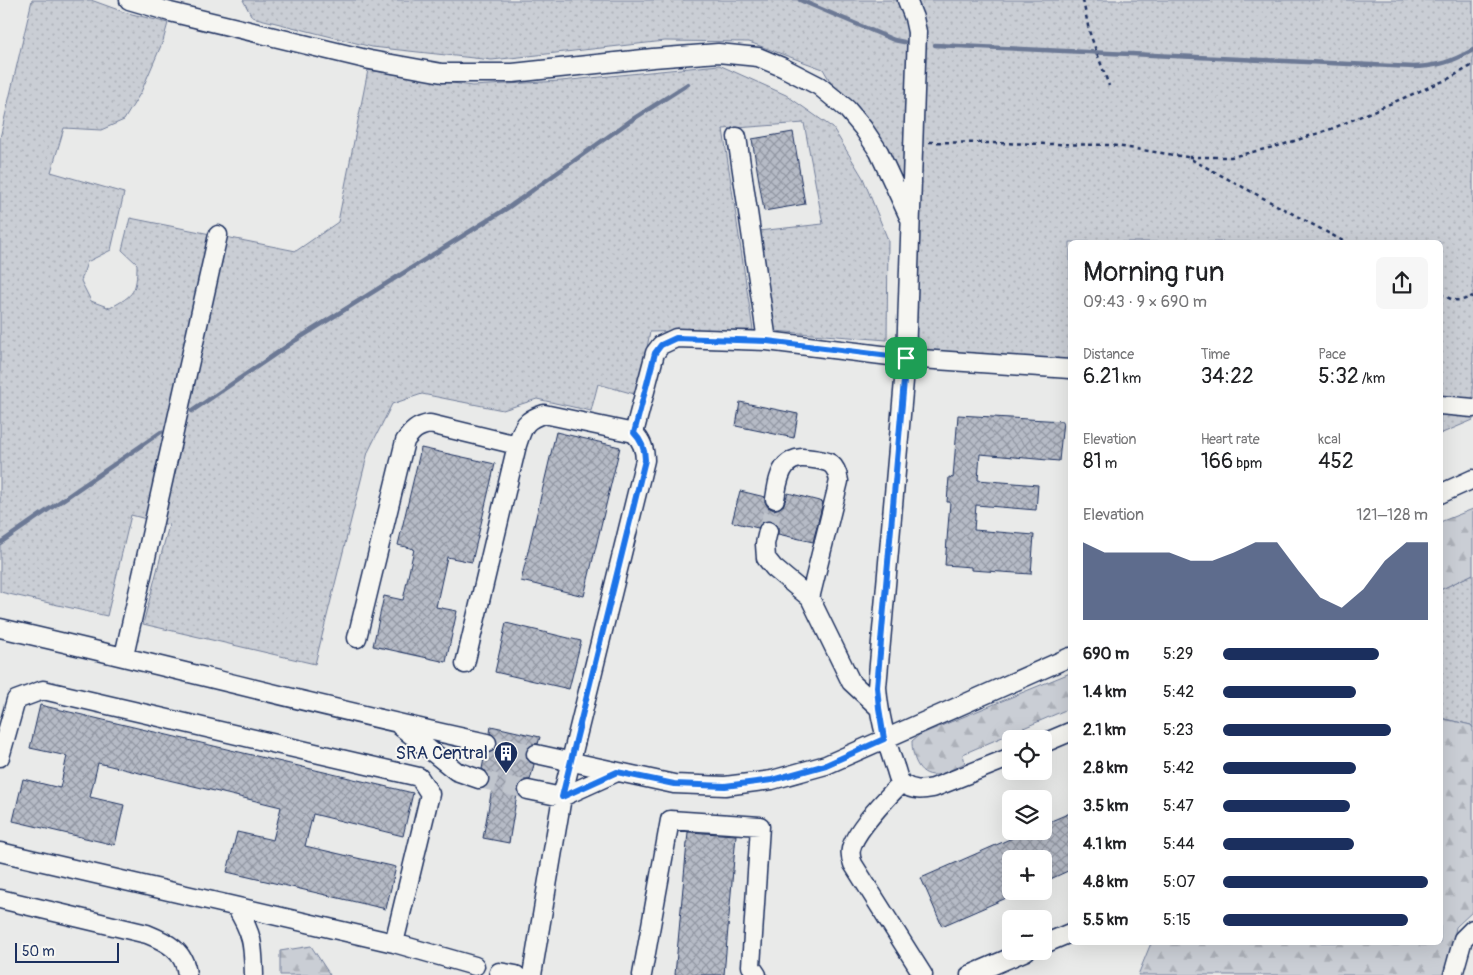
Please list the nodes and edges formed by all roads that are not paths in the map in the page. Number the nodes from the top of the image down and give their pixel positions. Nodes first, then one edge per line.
1 (129, 0) edge
2 (907, 0) edge
3 (737, 138) dead end
4 (910, 220) junction
5 (218, 235) dead end
6 (767, 341) junction
7 (906, 358) junction
8 (1068, 369) edge
9 (1443, 405) edge
10 (1473, 408) edge
11 (634, 433) junction
12 (517, 445) junction
13 (1473, 479) edge
14 (1443, 493) edge
15 (775, 499) tunnel mouth
16 (768, 531) tunnel mouth
17 (810, 598) junction
18 (0, 628) edge
19 (357, 638) dead end
20 (124, 656) junction
21 (1068, 658) edge
22 (465, 664) dead end
23 (879, 708) junction
24 (398, 724) junction
25 (1068, 733) edge
26 (884, 739) junction
27 (1052, 740) edge
28 (487, 743) tunnel mouth
29 (536, 754) tunnel mouth
30 (0, 757) edge
31 (1002, 760) edge
32 (571, 761) junction
33 (617, 772) junction
34 (480, 779) tunnel mouth
35 (901, 783) junction
36 (528, 790) tunnel mouth
37 (562, 797) junction
38 (0, 852) edge
39 (0, 899) edge
40 (236, 907) junction
41 (1473, 929) edge
42 (1068, 934) edge
43 (1052, 941) edge
44 (394, 942) junction
45 (1005, 960) edge
46 (475, 966) dead end
47 (187, 975) edge
48 (254, 975) edge
49 (532, 975) edge
50 (642, 975) edge
51 (757, 975) edge
52 (923, 975) edge
53 (970, 975) edge
54 (1453, 975) edge

1 - 4 lane
2 - 4 lane
3 - 6 lane
4 - 7 lane
5 - 20 lane
6 - 7 lane
6 - 11 lane
7 - 8 lane
7 - 23 lane
9 - 10 lane
11 - 12 lane
11 - 32 lane
12 - 19 lane
12 - 22 lane
13 - 14 lane
15 - 17 lane
16 - 17 lane
17 - 23 lane
18 - 20 lane
20 - 24 lane
21 - 26 lane
23 - 26 lane
24 - 28 lane
24 - 34 lane
25 - 27 lane
26 - 33 lane
26 - 35 lane
29 - 32 lane
30 - 44 lane
31 - 35 lane
32 - 33 lane
32 - 37 lane
33 - 37 lane
35 - 52 lane
36 - 37 lane
37 - 49 lane
38 - 40 lane
39 - 47 lane
40 - 44 lane
40 - 48 lane
41 - 54 lane
42 - 43 lane
44 - 46 lane
45 - 53 lane
50 - 51 lane

